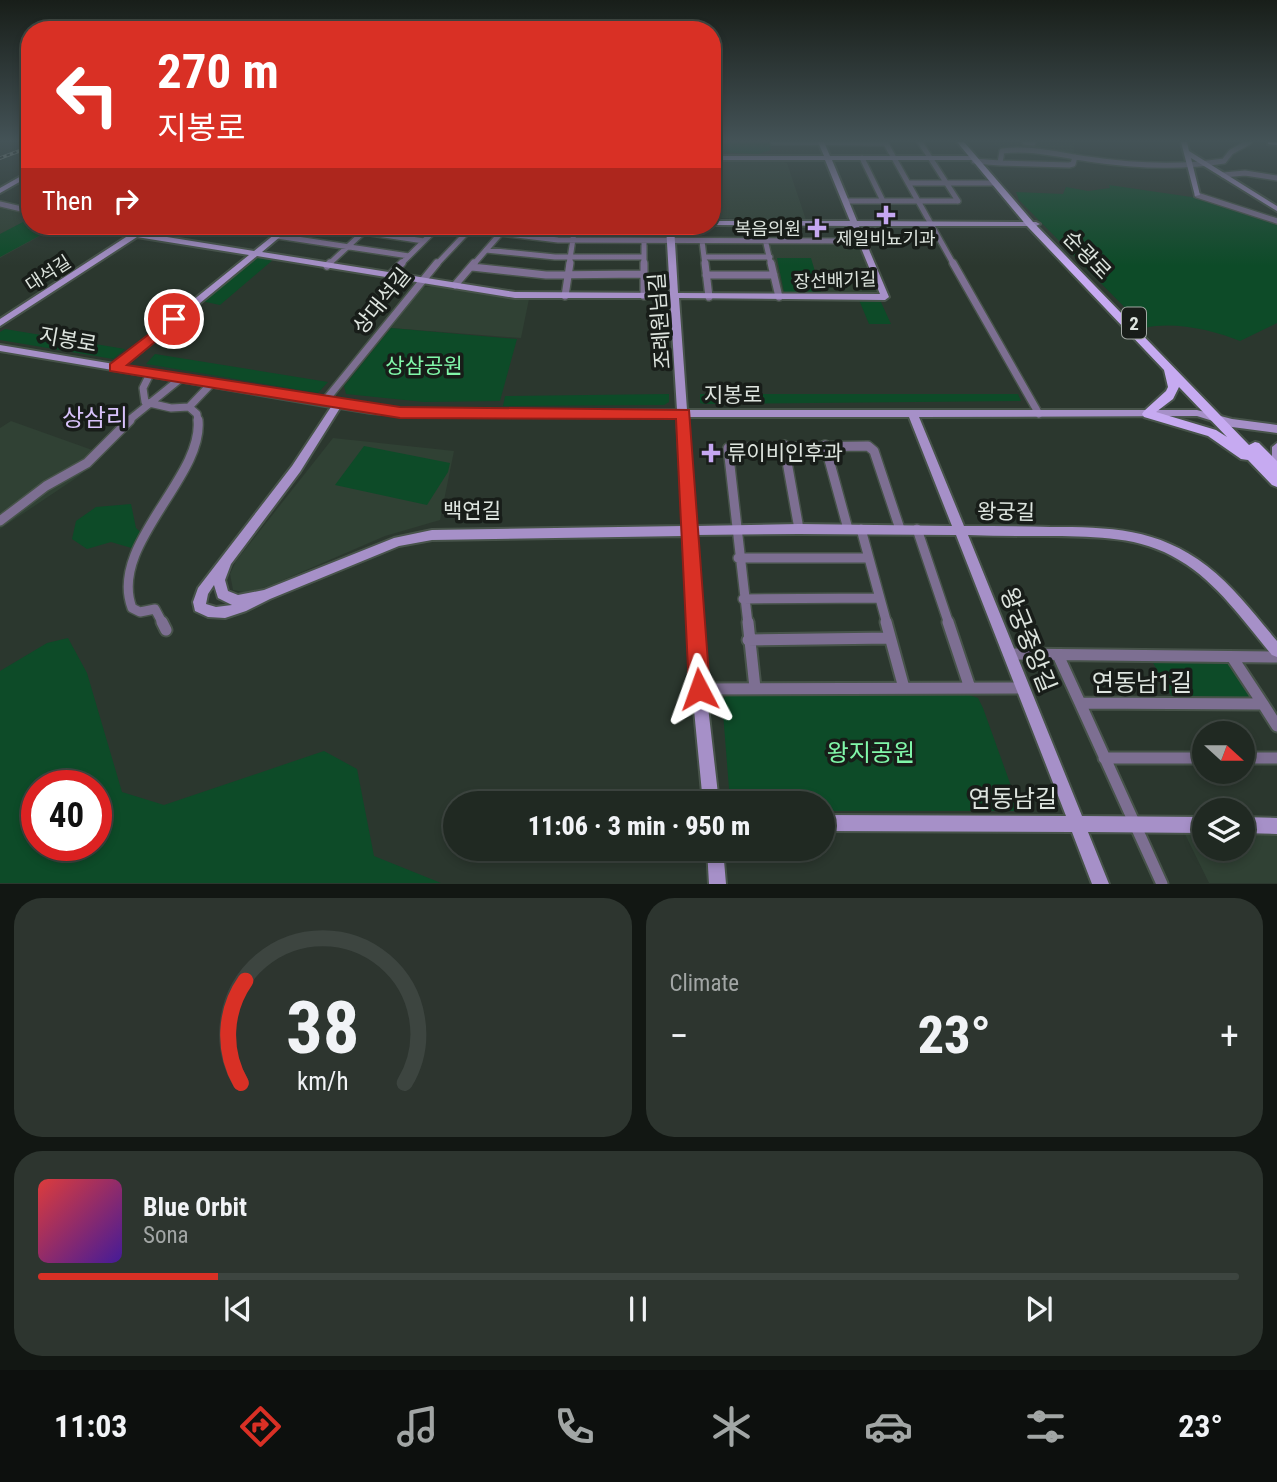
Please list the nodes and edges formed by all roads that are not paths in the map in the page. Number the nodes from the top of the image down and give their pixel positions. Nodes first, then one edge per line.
1 (838, 183) edge
2 (874, 183) edge
3 (908, 183) edge
4 (946, 183) edge
5 (993, 183) edge
6 (996, 183) edge
7 (1194, 183) edge
8 (1236, 183) edge
9 (1197, 195) joint
10 (845, 201) junction
11 (883, 201) junction
12 (919, 201) junction
13 (0, 204) edge
14 (21, 209) edge
15 (1277, 209) edge
16 (1277, 221) edge
17 (761, 222) junction
18 (721, 223) edge
19 (855, 223) junction
20 (932, 224) junction
21 (1032, 224) junction
22 (133, 235) edge
23 (141, 235) edge
24 (361, 235) edge
25 (384, 235) edge
26 (430, 235) edge
27 (464, 235) edge
28 (499, 235) edge
29 (510, 235) edge
30 (574, 235) edge
31 (671, 235) edge
32 (277, 236) joint
33 (424, 241) junction
34 (573, 241) junction
35 (644, 241) junction
36 (671, 241) junction
37 (702, 241) junction
38 (766, 241) junction
39 (862, 241) junction
40 (347, 247) junction
41 (486, 250) junction
42 (255, 254) junction
43 (409, 257) junction
44 (570, 257) junction
45 (644, 257) junction
46 (704, 257) junction
47 (770, 257) junction
48 (327, 266) junction
49 (472, 267) junction
50 (644, 274) junction
51 (390, 275) junction
52 (568, 275) junction
53 (706, 275) junction
54 (774, 275) junction
55 (421, 280) junction
56 (455, 285) junction
57 (565, 296) junction
58 (644, 296) junction
59 (675, 296) junction
60 (709, 297) junction
61 (779, 297) junction
62 (0, 323) edge
63 (0, 348) edge
64 (1163, 362) junction
65 (115, 368) junction
66 (150, 374) junction
67 (180, 379) junction
68 (211, 384) junction
69 (324, 402) junction
70 (148, 404) junction
71 (337, 404) junction
72 (189, 407) junction
73 (684, 414) junction
74 (913, 414) junction
75 (1039, 414) junction
76 (1147, 414) junction
77 (1217, 419) junction
78 (1232, 423) junction
79 (1277, 429) edge
80 (784, 445) junction
81 (825, 445) junction
82 (1277, 447) edge
83 (1277, 463) edge
84 (1276, 476) edge
85 (0, 521) edge
86 (900, 528) junction
87 (917, 528) junction
88 (799, 529) junction
89 (848, 529) junction
90 (861, 529) junction
91 (690, 530) junction
92 (736, 530) junction
93 (959, 530) junction
94 (738, 558) junction
95 (869, 558) junction
96 (226, 560) junction
97 (265, 595) junction
98 (880, 598) junction
99 (743, 599) junction
100 (166, 630) dead end
101 (890, 638) junction
102 (748, 640) junction
103 (1277, 651) edge
104 (1009, 654) junction
105 (1058, 655) junction
106 (1233, 657) junction
107 (1277, 657) edge
108 (755, 688) junction
109 (904, 688) junction
110 (970, 688) junction
111 (1023, 688) junction
112 (699, 689) junction
113 (1080, 703) junction
114 (1263, 704) junction
115 (1277, 726) edge
116 (1104, 758) junction
117 (1192, 758) edge
118 (1255, 758) edge
119 (1277, 758) edge
120 (711, 791) edge
121 (835, 823) edge
122 (1077, 824) junction
123 (1134, 825) junction
124 (1192, 825) edge
125 (1255, 825) edge
126 (1277, 826) edge
127 (716, 861) edge
128 (718, 884) edge
129 (1101, 884) edge
130 (1162, 884) edge

1 - 10 street, 장선배기길
2 - 11 street
3 - 12 street
4 - 12 street
5 - 21 main road, 순광로 / 2
6 - 21 main road, 순광로 / 2
7 - 9 street
8 - 15 street
9 - 16 street
10 - 11 street
10 - 19 street, 장선배기길
11 - 12 street
12 - 20 street
13 - 14 street
17 - 18 street
17 - 19 street
17 - 38 street
19 - 20 street
19 - 39 street, 장선배기길
20 - 21 street
20 - 75 street
21 - 64 main road, 순광로 / 2
21 - 78 main road, 순광로 / 2
22 - 62 street, 대석길
23 - 42 street, 장선배기길
24 - 40 street
25 - 33 street
26 - 33 street
27 - 55 street, 상대석길
28 - 41 street
29 - 34 street
30 - 34 street
31 - 36 street, 조례원님길
32 - 40 street
32 - 42 street
33 - 43 street
34 - 35 street
34 - 44 street
35 - 36 street
35 - 45 street
36 - 37 street
36 - 59 street, 조례원님길
37 - 38 street
37 - 46 street
38 - 39 street
38 - 47 street
39 - 61 street, 장선배기길
40 - 43 street
40 - 48 street
41 - 44 street
41 - 49 street
42 - 48 street, 장선배기길
42 - 65 street
43 - 51 street
44 - 45 street
44 - 52 street
45 - 50 street
46 - 47 street
46 - 53 street
47 - 54 street
48 - 51 street, 장선배기길
49 - 52 street
49 - 56 street
50 - 52 street
50 - 58 street
51 - 55 street, 장선배기길
52 - 57 street
53 - 54 street
53 - 60 street
54 - 61 street
55 - 56 street, 장선배기길
55 - 69 street, 상대석길
56 - 57 street, 장선배기길
57 - 58 street, 장선배기길
58 - 59 street, 장선배기길
59 - 60 street, 장선배기길
59 - 73 street, 조례원님길
60 - 61 street, 장선배기길
63 - 65 street, 지봉로
64 - 76 main road
64 - 77 main road, 순광로 / 2
65 - 66 street, 지봉로
66 - 67 street, 지봉로
66 - 70 street
67 - 68 street, 지봉로
67 - 70 street
68 - 69 street, 지봉로
68 - 72 street
69 - 71 street, 지봉로
70 - 72 street
70 - 85 street
71 - 73 street, 지봉로
71 - 96 street, 백연길
72 - 100 street
73 - 74 street, 지봉로
73 - 91 street
74 - 75 street, 지봉로
74 - 93 street, 왕궁중앙길
75 - 76 street, 지봉로
76 - 77 street, 지봉로
76 - 84 main road
77 - 78 street, 지봉로
77 - 84 main road, 순광로 / 2
78 - 79 street, 지봉로
78 - 84 main road, 순광로 / 2
80 - 81 street
80 - 88 street
80 - 92 street
81 - 86 street
81 - 89 street
82 - 83 street
86 - 87 street, 왕궁길
86 - 90 street, 왕궁길
87 - 93 street, 왕궁길
87 - 110 street
88 - 89 street, 왕궁길
88 - 92 street, 왕궁길
89 - 90 street, 왕궁길
90 - 95 street
91 - 92 street, 왕궁길
91 - 97 street, 백연길
91 - 112 street
92 - 94 street
93 - 103 street, 왕궁길
93 - 104 street, 왕궁중앙길
94 - 95 street
94 - 99 street
95 - 98 street
96 - 97 street, 백연길
96 - 97 street, 백연길
98 - 99 street
98 - 101 street
99 - 102 street
101 - 102 street
101 - 109 street
102 - 108 street
104 - 105 street, 연동남1길
104 - 111 street, 왕궁중앙길
105 - 106 street, 연동남1길
105 - 113 street
106 - 107 street, 연동남1길
106 - 114 street
108 - 109 street
108 - 112 street
109 - 110 street
110 - 111 street
111 - 122 street, 왕궁중앙길
112 - 120 street
113 - 114 street, 연동남1길
113 - 116 street, 연동남1길
114 - 115 street
116 - 117 street
116 - 123 street, 연동남1길
118 - 119 street
121 - 122 street, 연동남길
122 - 123 street, 연동남길
122 - 129 street, 왕궁중앙길
123 - 124 street, 연동남길
123 - 130 street, 연동남1길
125 - 126 street
127 - 128 street

